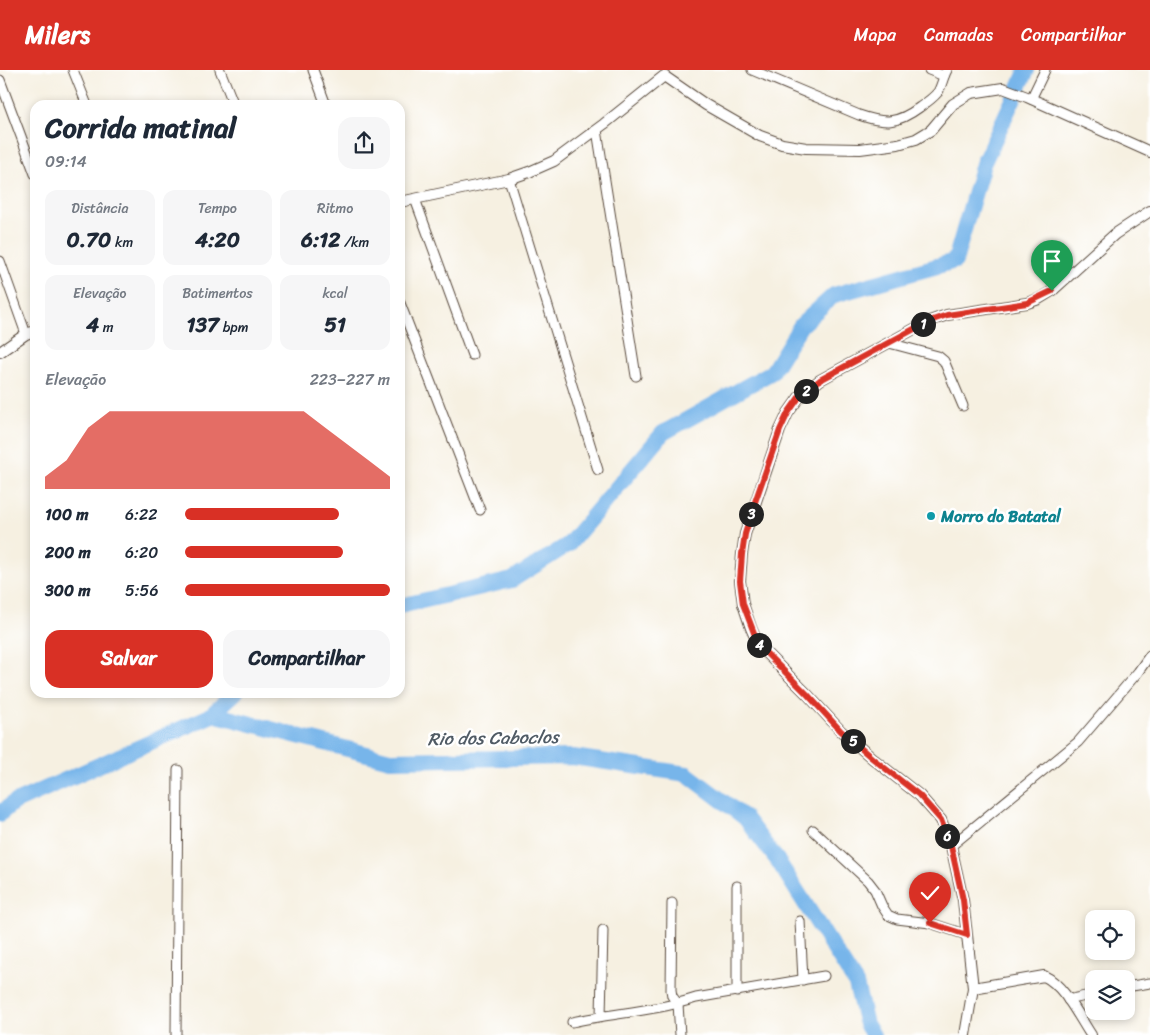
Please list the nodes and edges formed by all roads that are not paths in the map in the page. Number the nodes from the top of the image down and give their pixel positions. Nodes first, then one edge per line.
1 (73, 70) edge
2 (220, 70) edge
3 (313, 70) edge
4 (752, 70) edge
5 (929, 70) edge
6 (1045, 70) edge
7 (668, 73) edge
8 (945, 73) edge
9 (0, 80) edge
10 (1029, 98) junction
11 (85, 100) edge
12 (232, 100) edge
13 (324, 100) edge
14 (597, 130) junction
15 (1150, 152) edge
16 (30, 161) edge
17 (509, 179) junction
18 (415, 199) junction
19 (405, 201) edge
20 (1150, 211) edge
21 (0, 261) edge
22 (405, 316) edge
23 (30, 333) edge
24 (888, 343) junction
25 (0, 352) edge
26 (472, 355) dead end
27 (636, 376) dead end
28 (963, 406) dead end
29 (598, 470) dead end
30 (480, 510) dead end
31 (1150, 655) edge
32 (178, 770) dead end
33 (813, 830) dead end
34 (951, 846) junction
35 (737, 886) dead end
36 (672, 903) dead end
37 (800, 921) dead end
38 (603, 930) dead end
39 (967, 935) junction
40 (824, 976) dead end
41 (803, 980) junction
42 (1150, 983) edge
43 (1135, 985) edge
44 (973, 988) junction
45 (737, 992) junction
46 (1085, 996) edge
47 (1068, 1000) junction
48 (678, 1004) junction
49 (601, 1016) junction
50 (572, 1022) dead end
51 (176, 1035) edge
52 (680, 1035) edge
53 (965, 1035) edge
54 (1091, 1035) edge

1 - 11 street
2 - 12 street
3 - 13 street
4 - 8 street
5 - 8 street
6 - 10 street
7 - 10 street
7 - 14 street
9 - 16 street
10 - 15 street
14 - 17 street
14 - 27 street
17 - 18 street
17 - 29 street
18 - 19 street
18 - 26 street
20 - 24 street
21 - 23 street
22 - 30 street
23 - 25 street
24 - 28 street
24 - 34 street
31 - 34 street
32 - 51 street
33 - 39 street
34 - 39 street
35 - 45 street
36 - 48 street
37 - 41 street
38 - 49 street
39 - 44 street
40 - 41 street
41 - 45 street
42 - 43 street
44 - 47 street
44 - 53 street
45 - 48 street
46 - 47 street
47 - 54 street
48 - 49 street
48 - 52 street
49 - 50 street

